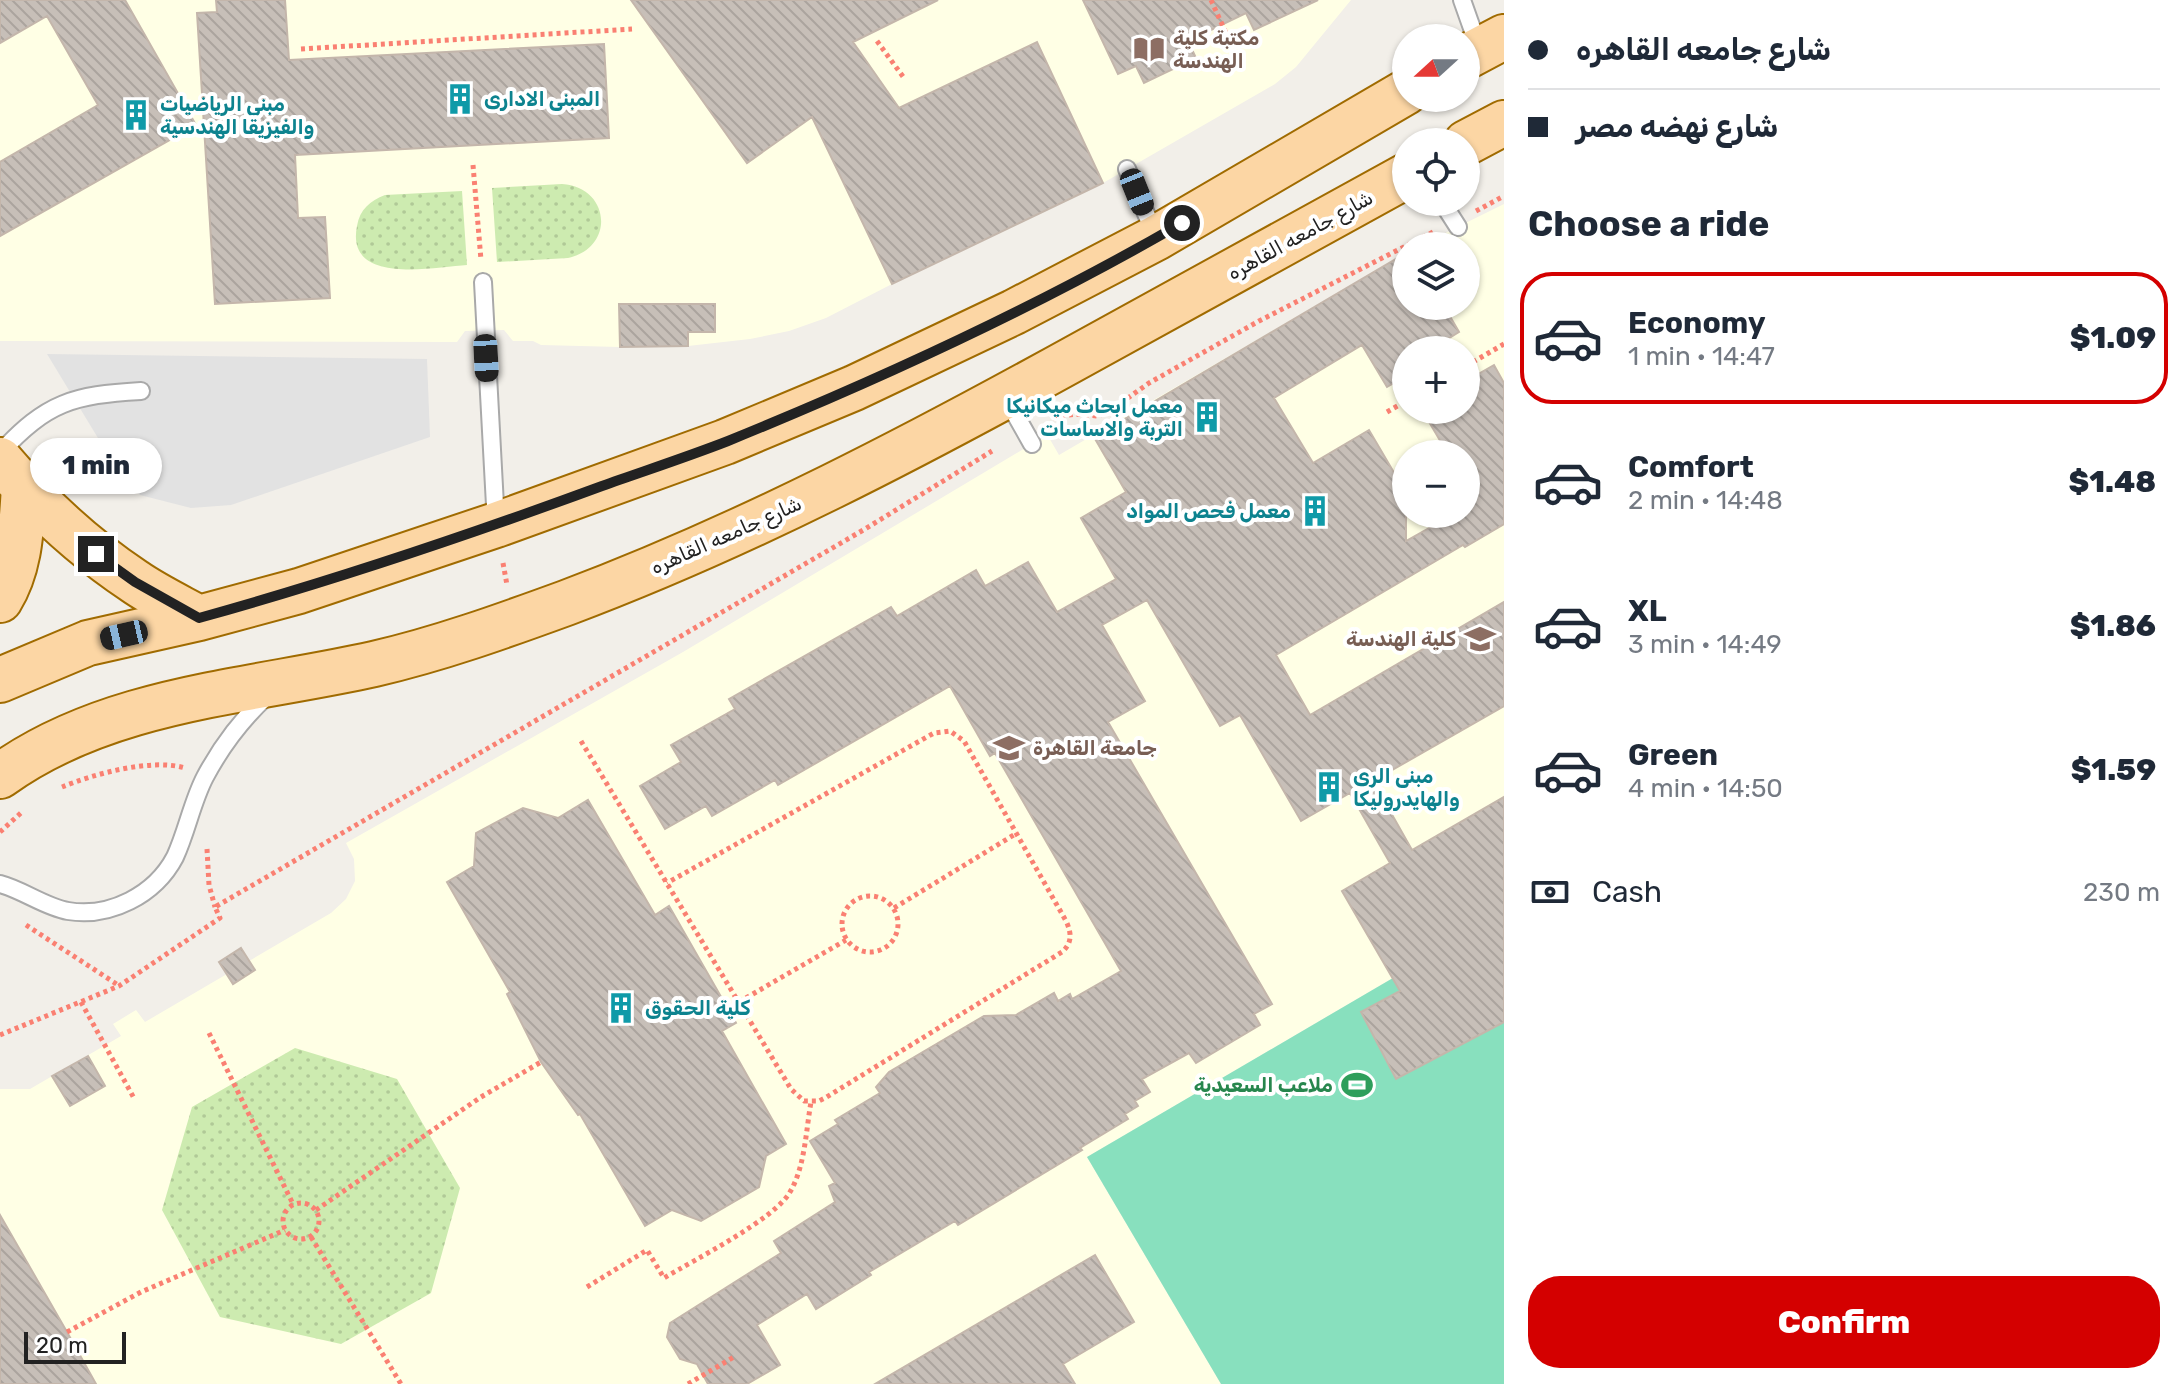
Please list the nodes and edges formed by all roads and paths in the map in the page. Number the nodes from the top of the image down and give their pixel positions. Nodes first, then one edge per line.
1 (1211, 0) edge
2 (1462, 0) edge
3 (632, 29) dead end
4 (877, 41) dead end
5 (301, 49) dead end
6 (1235, 53) dead end
7 (1488, 56) edge
8 (904, 78) dead end
9 (1392, 100) edge
10 (1504, 123) edge
11 (1480, 136) edge
12 (473, 165) dead end
13 (1127, 169) dead end
14 (1392, 185) edge
15 (1504, 196) edge
16 (1451, 216) edge
17 (1456, 224) junction
18 (1156, 238) junction
19 (483, 282) joint
20 (1504, 344) edge
21 (1480, 358) edge
22 (141, 391) dead end
23 (1392, 409) edge
24 (1387, 412) dead end
25 (1021, 424) junction
26 (8, 467) edge
27 (496, 525) junction
28 (0, 600) edge
29 (199, 618) junction
30 (514, 621) junction
31 (0, 680) edge
32 (281, 683) junction
33 (581, 741) dead end
34 (206, 775) junction
35 (14, 792) edge
36 (51, 793) dead end
37 (0, 832) edge
38 (1017, 833) junction
39 (208, 839) dead end
40 (667, 883) junction
41 (0, 884) edge
42 (215, 907) junction
43 (894, 908) junction
44 (20, 922) dead end
45 (846, 940) junction
46 (119, 986) junction
47 (81, 1002) junction
48 (739, 1002) junction
49 (209, 1033) dead end
50 (0, 1035) edge
51 (541, 1062) dead end
52 (135, 1100) dead end
53 (811, 1102) junction
54 (293, 1204) junction
55 (316, 1210) junction
56 (285, 1230) junction
57 (311, 1237) junction
58 (587, 1287) dead end
59 (67, 1332) dead end
60 (734, 1357) dead end
61 (401, 1384) edge
62 (688, 1384) edge

1 - 6 path
2 - 7 lane
3 - 5 path
4 - 8 path
9 - 18 main road
10 - 11 main road
12 - 19 path
13 - 18 lane
14 - 25 main road, شارع جامعه القاهره
15 - 17 path
16 - 17 lane
17 - 25 path
18 - 27 main road
19 - 27 lane
20 - 21 path
22 - 26 lane
23 - 24 path
25 - 30 main road, شارع جامعه القاهره
25 - 42 path
26 - 28 main road
26 - 29 main road
27 - 29 main road
27 - 30 path
29 - 31 main road
30 - 32 main road, شارع جامعه القاهره
32 - 34 lane
32 - 35 main road, شارع جامعه القاهره
33 - 40 path
34 - 36 path
34 - 41 lane
35 - 37 path
38 - 40 path
38 - 43 path
38 - 53 path
39 - 42 path
40 - 48 path
42 - 46 path
43 - 45 path
43 - 45 path
44 - 46 path
45 - 48 path
46 - 47 path
47 - 50 path
47 - 52 path
48 - 53 path
49 - 54 path
51 - 55 path
53 - 58 path
54 - 55 path
54 - 56 path
55 - 57 path
56 - 57 path
56 - 59 path
57 - 61 path
60 - 62 path

